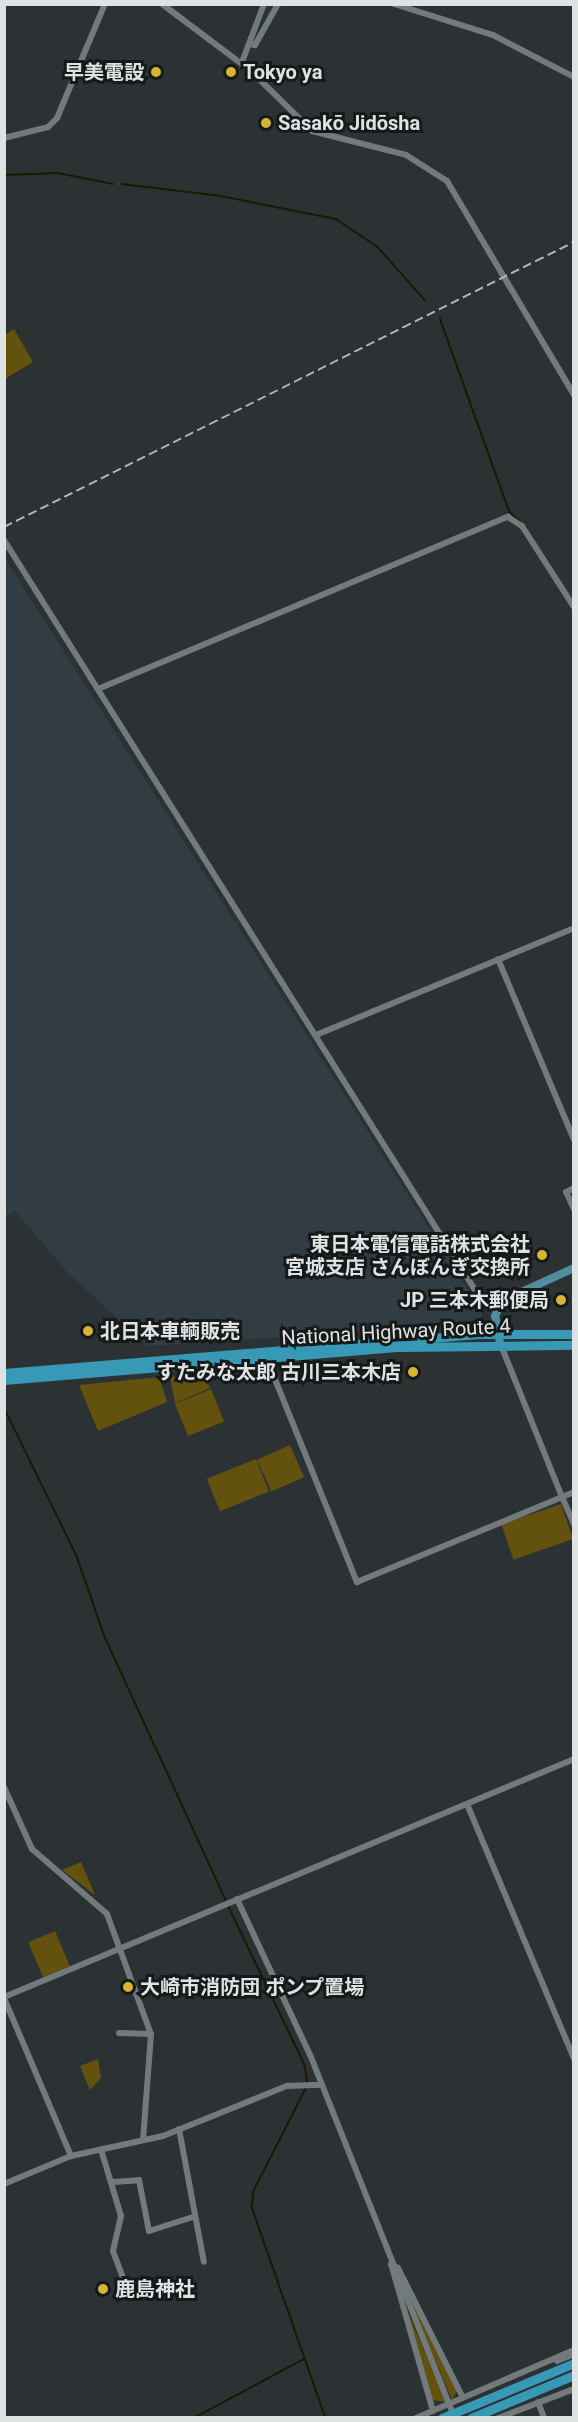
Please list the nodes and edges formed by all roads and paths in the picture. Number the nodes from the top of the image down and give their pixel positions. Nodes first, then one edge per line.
1 (105, 4) edge
2 (162, 4) edge
3 (264, 4) edge
4 (278, 4) edge
5 (394, 4) edge
6 (250, 44) junction
7 (242, 62) junction
8 (573, 77) edge
9 (4, 138) edge
10 (573, 395) edge
11 (4, 540) edge
12 (573, 607) edge
13 (98, 688) junction
14 (573, 928) edge
15 (498, 959) junction
16 (316, 1035) junction
17 (571, 1128) edge
18 (573, 1140) edge
19 (573, 1188) edge
20 (573, 1209) edge
21 (573, 1268) edge
22 (496, 1310) junction
23 (496, 1332) junction
24 (573, 1334) edge
25 (500, 1343) junction
26 (573, 1345) edge
27 (266, 1354) junction
28 (4, 1373) edge
29 (4, 1380) edge
30 (573, 1492) edge
31 (562, 1497) junction
32 (573, 1524) edge
33 (573, 1760) edge
34 (4, 1787) edge
35 (467, 1804) junction
36 (234, 1900) junction
37 (120, 1948) junction
38 (4, 1997) edge
39 (119, 2033) dead end
40 (151, 2034) junction
41 (573, 2059) edge
42 (321, 2085) junction
43 (179, 2129) junction
44 (143, 2140) junction
45 (102, 2153) junction
46 (71, 2156) junction
47 (113, 2182) junction
48 (4, 2184) edge
49 (194, 2217) junction
50 (204, 2262) dead end
51 (391, 2264) junction
52 (129, 2294) dead end
53 (573, 2350) edge
54 (573, 2354) edge
55 (573, 2363) edge
56 (537, 2366) junction
57 (573, 2375) edge
58 (573, 2384) edge
59 (573, 2389) edge
60 (562, 2392) junction
61 (463, 2398) junction
62 (538, 2402) junction
63 (433, 2410) junction
64 (416, 2418) edge
65 (442, 2418) edge
66 (455, 2418) edge
67 (471, 2418) edge
68 (498, 2418) edge
69 (544, 2418) edge

1 - 9 street
2 - 7 street
3 - 6 street
4 - 6 street
5 - 8 street
6 - 7 street
7 - 10 street
11 - 13 street
12 - 13 street
13 - 16 street
14 - 15 street
15 - 16 street
15 - 17 street
16 - 22 street
17 - 18 street
19 - 20 street
21 - 22 main road
22 - 23 main road
23 - 24 highway, National Highway Route 4
23 - 25 main road
23 - 27 highway, National Highway Route 4
25 - 26 highway, National Highway Route 4
25 - 27 highway, National Highway Route 4
25 - 31 street
27 - 28 highway, National Highway Route 4
27 - 29 highway, National Highway Route 4
27 - 31 street
30 - 31 street
31 - 32 street
33 - 35 street
34 - 37 street
35 - 36 street
35 - 41 street
36 - 37 street
36 - 42 street
37 - 38 street
37 - 40 street
38 - 46 street
39 - 40 street
40 - 44 street
42 - 43 street
42 - 51 street
43 - 44 street
43 - 49 street
44 - 45 street
45 - 46 street
45 - 47 street
46 - 48 street
47 - 49 street
47 - 52 street
49 - 50 street
51 - 61 street
51 - 63 street
51 - 66 street
53 - 56 street
54 - 56 street
55 - 65 highway
56 - 61 street
57 - 67 highway
58 - 60 street
59 - 60 street
60 - 62 street
61 - 63 street
62 - 68 street
62 - 69 street
63 - 64 street

